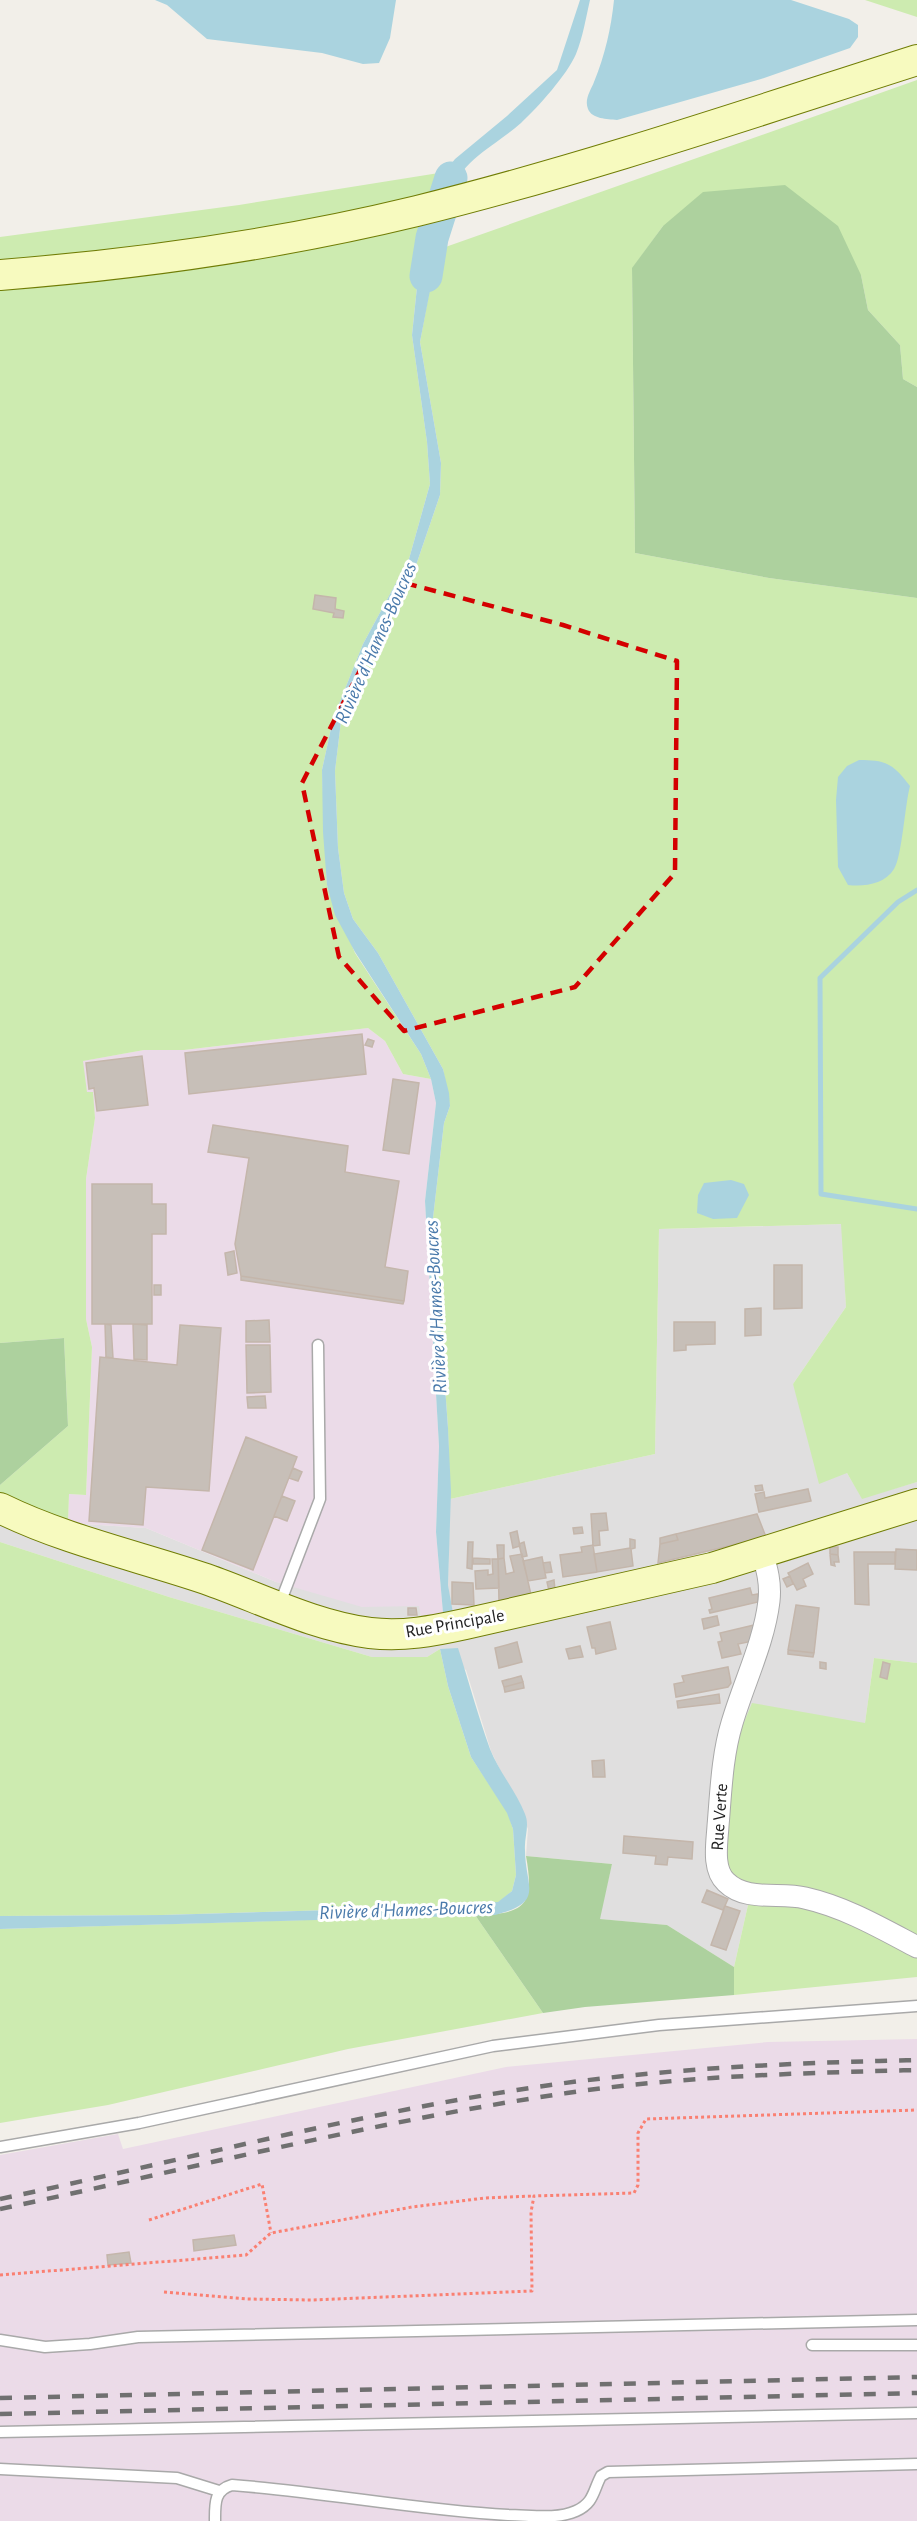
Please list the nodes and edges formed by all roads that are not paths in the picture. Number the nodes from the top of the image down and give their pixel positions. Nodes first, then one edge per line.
1 (917, 60) edge
2 (0, 275) edge
3 (318, 1345) dead end
4 (917, 1504) edge
5 (0, 1508) edge
6 (762, 1552) junction
7 (279, 1606) junction
8 (917, 1947) edge
9 (917, 2006) edge
10 (0, 2147) edge
11 (917, 2320) edge
12 (0, 2340) edge
13 (812, 2344) dead end
14 (917, 2345) edge
15 (917, 2413) edge
16 (0, 2432) edge
17 (917, 2464) edge
18 (0, 2469) edge
19 (219, 2491) junction
20 (215, 2521) edge

1 - 2 street
3 - 7 lane
4 - 6 street, Rue Principale
5 - 7 street, Rue Principale
6 - 7 street, Rue Principale
6 - 8 street, Rue Verte
9 - 10 lane
11 - 12 lane
13 - 14 lane
15 - 16 lane
17 - 19 lane
18 - 19 lane
19 - 20 lane

